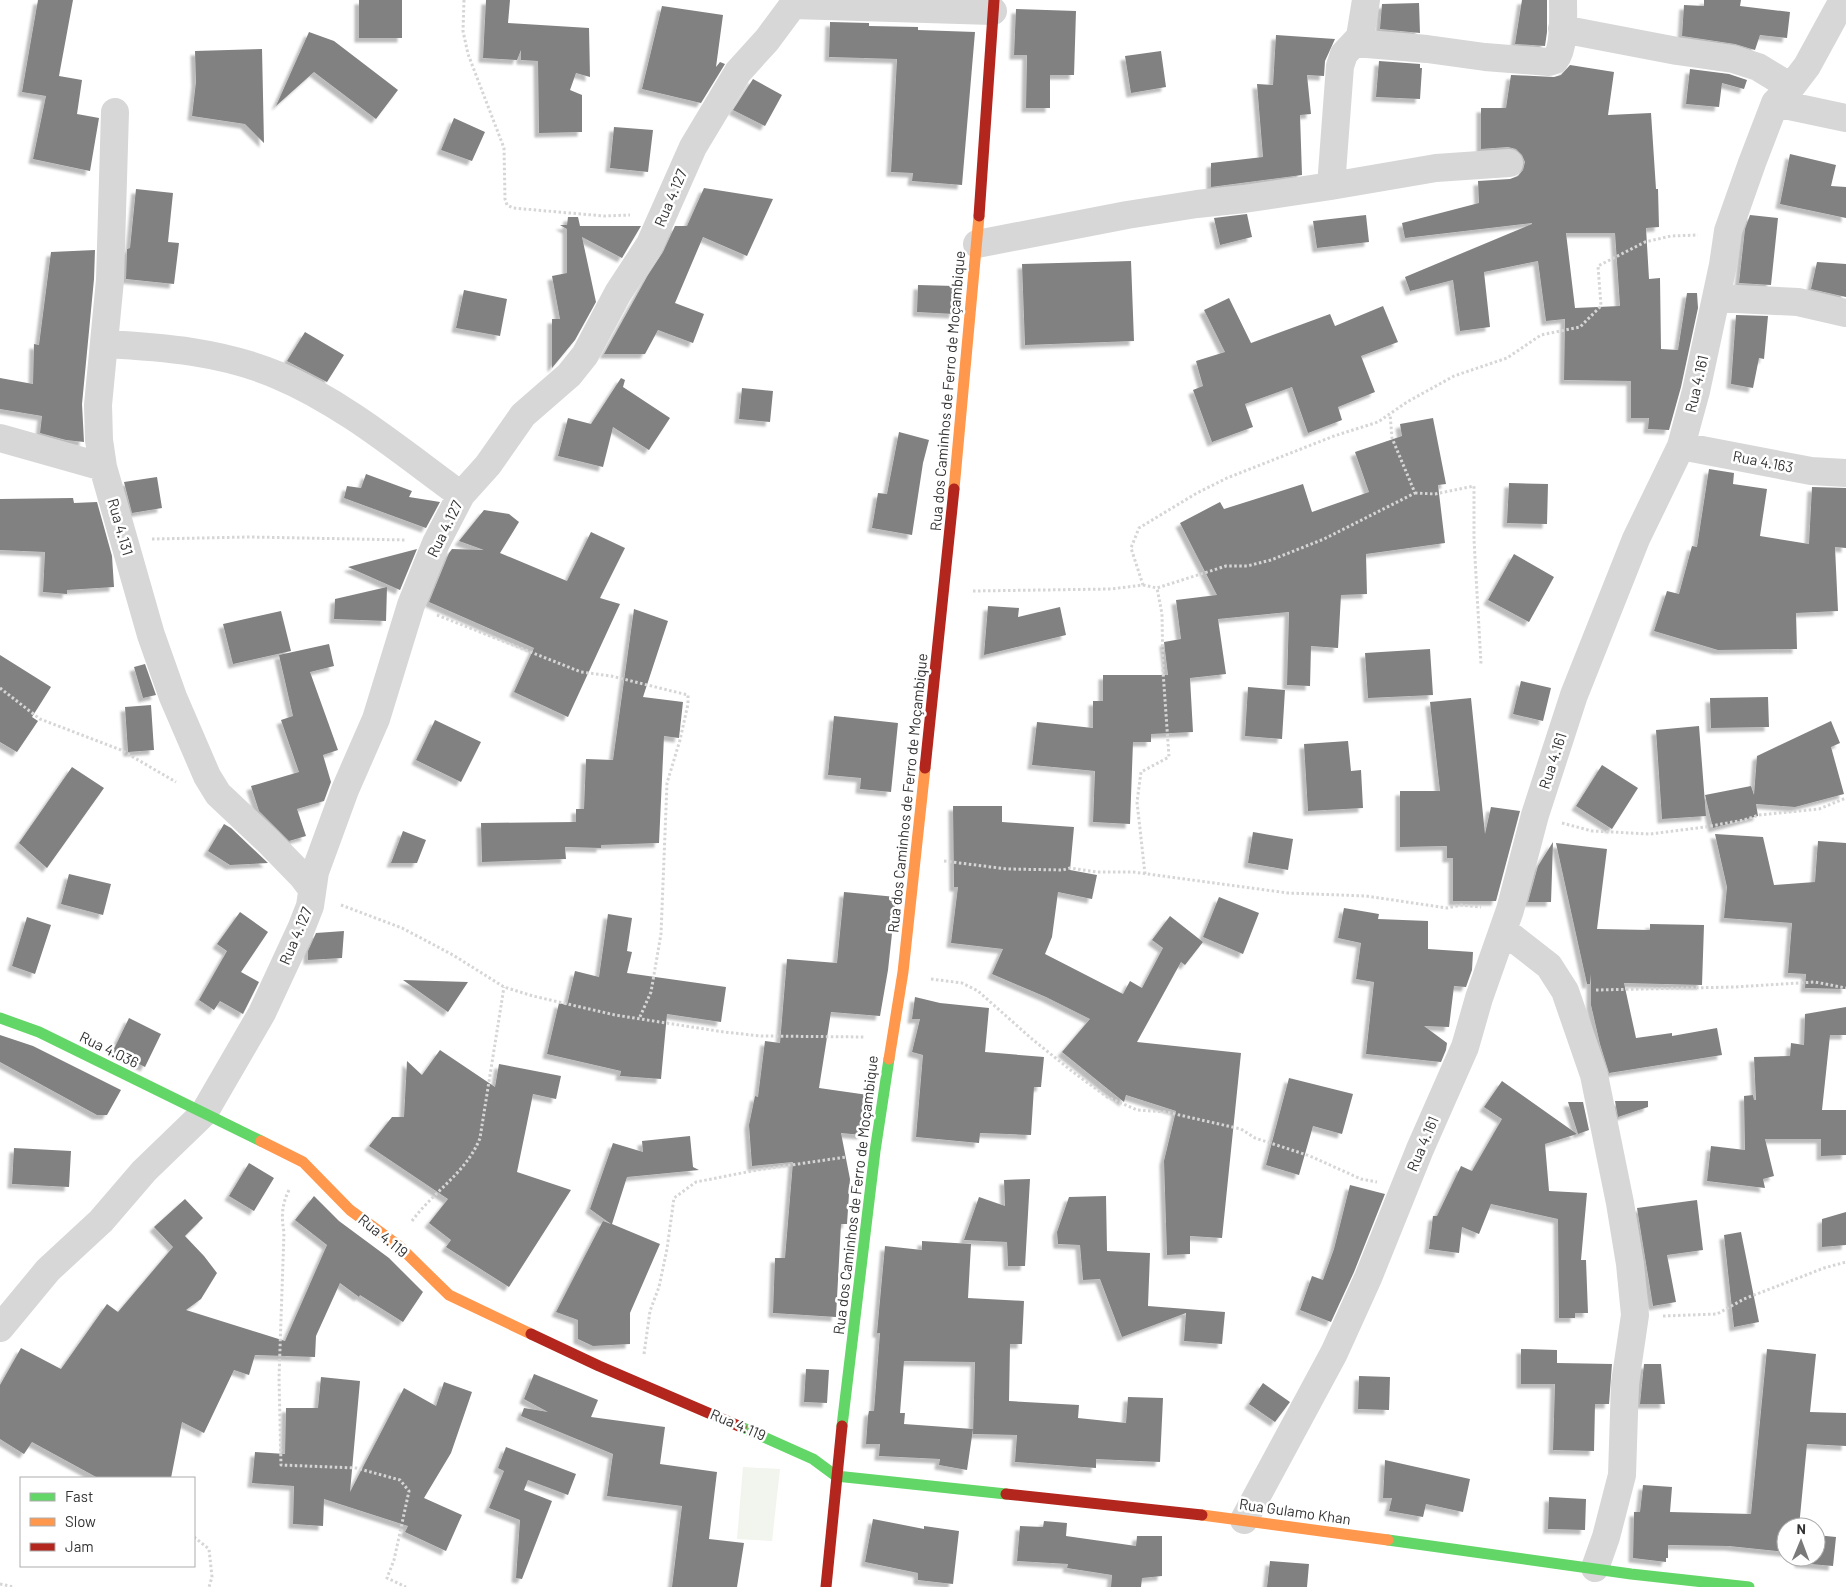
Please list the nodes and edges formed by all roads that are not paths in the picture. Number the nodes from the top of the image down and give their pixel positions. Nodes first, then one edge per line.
1 (1366, 0) edge
2 (1563, 0) edge
3 (1843, 0) edge
4 (792, 2) edge
5 (994, 5) edge
6 (1562, 29) junction
7 (1354, 43) junction
8 (1783, 95) junction
9 (115, 112) dead end
10 (1846, 118) edge
11 (1509, 163) dead end
12 (1331, 186) junction
13 (977, 244) junction
14 (1716, 298) junction
15 (1846, 313) edge
16 (105, 344) junction
17 (0, 438) edge
18 (1681, 446) junction
19 (103, 467) junction
20 (1846, 473) edge
21 (461, 495) junction
22 (312, 889) junction
23 (1506, 920) junction
24 (0, 1018) edge
25 (204, 1113) junction
26 (0, 1328) edge
27 (836, 1476) junction
28 (1244, 1520) junction
29 (1595, 1568) junction
30 (1629, 1580) edge
31 (826, 1587) edge
32 (1749, 1587) edge

1 - 7 street
2 - 6 street
3 - 8 street, Rua 4.161
4 - 5 street
4 - 21 street, Rua 4.127
5 - 13 street, Rua dos Caminhos de Ferro de Moçambique
6 - 7 street
6 - 8 street
7 - 12 street
8 - 10 street
8 - 14 street, Rua 4.161
9 - 16 street, Rua 4.131
11 - 12 street
12 - 13 street
13 - 27 street, Rua dos Caminhos de Ferro de Moçambique
14 - 15 street
14 - 18 street, Rua 4.161
16 - 19 street, Rua 4.131
16 - 21 street
17 - 19 street
18 - 20 street, Rua 4.163
18 - 23 street, Rua 4.161
19 - 22 street, Rua 4.131
21 - 22 street, Rua 4.127
22 - 25 street, Rua 4.127
23 - 28 street, Rua 4.161
23 - 29 street
24 - 25 street, Rua 4.036
25 - 26 street
25 - 27 street, Rua 4.119
27 - 28 street, Rua Gulamo Khan
27 - 31 street, Rua dos Caminhos de Ferro de Moçambique
28 - 29 street, Rua Gulamo Khan
29 - 30 street, Rua Gulamo Khan
30 - 32 street, Rua Gulamo Khan

